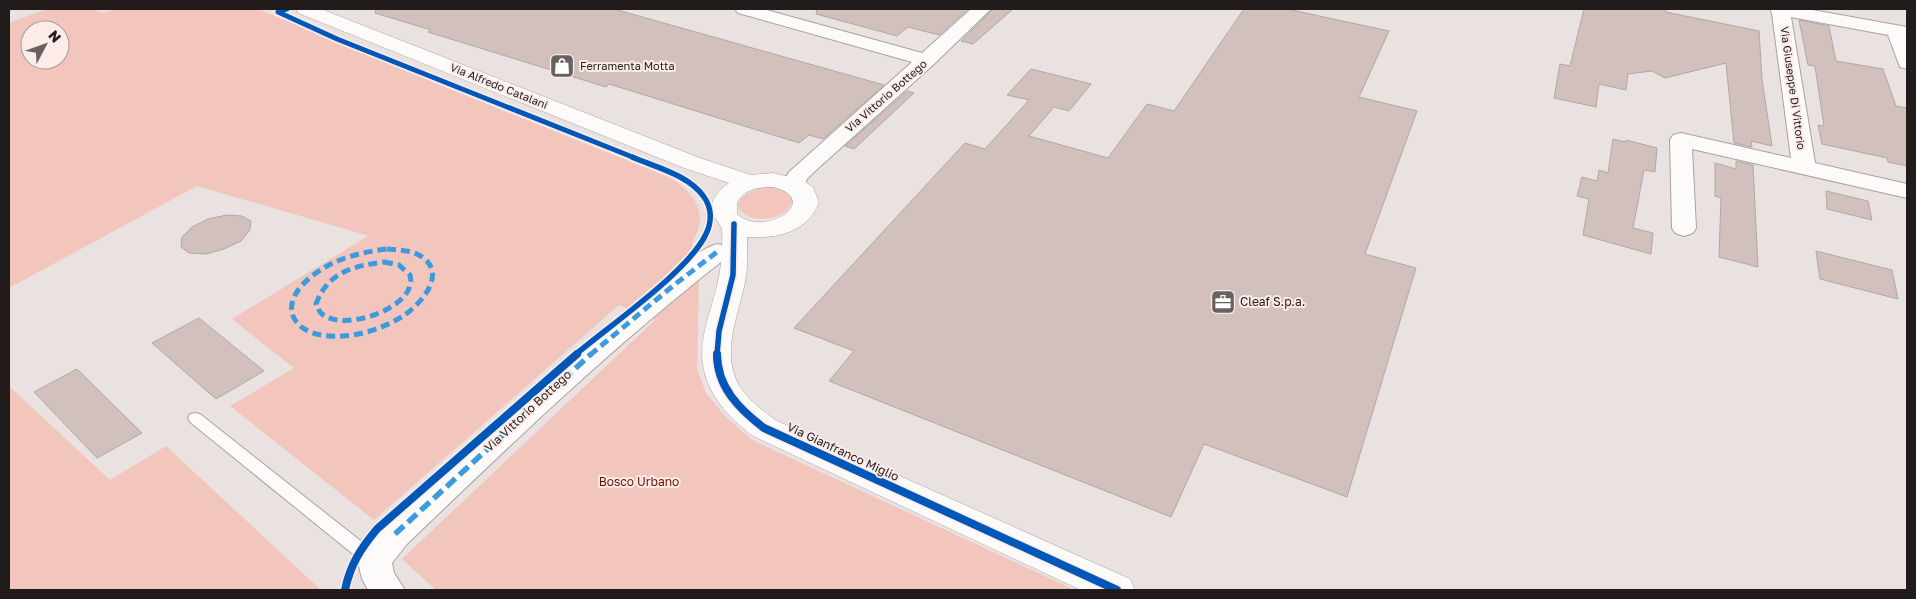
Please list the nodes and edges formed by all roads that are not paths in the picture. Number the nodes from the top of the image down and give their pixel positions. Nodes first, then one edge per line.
1 (306, 9) edge
2 (744, 9) edge
3 (982, 9) edge
4 (1780, 9) edge
5 (1869, 17) edge
6 (1902, 32) edge
7 (927, 60) junction
8 (1907, 63) edge
9 (692, 163) junction
10 (1804, 168) junction
11 (750, 182) junction
12 (795, 186) junction
13 (1907, 191) edge
14 (729, 216) junction
15 (1684, 228) dead end
16 (768, 230) junction
17 (725, 263) junction
18 (195, 418) dead end
19 (382, 576) edge
20 (1117, 590) edge

1 - 9 street, Via Alfredo Catalani
2 - 7 street
3 - 7 street, Via Vittorio Bottego
4 - 5 street
4 - 10 street, Via Giuseppe Di Vittorio
5 - 6 street
6 - 8 street
7 - 12 street, Via Vittorio Bottego
9 - 11 street, Via Alfredo Catalani
9 - 14 street, Via Alfredo Catalani
10 - 13 street, Via Giuseppe Di Vittorio
10 - 15 street, Via Giuseppe Di Vittorio
11 - 12 street
11 - 14 street
12 - 16 street
14 - 16 street
14 - 17 street, Via Gianfranco Miglio
16 - 17 street, Via Gianfranco Miglio
17 - 19 street, Via Vittorio Bottego
17 - 20 street, Via Gianfranco Miglio
18 - 19 lane

